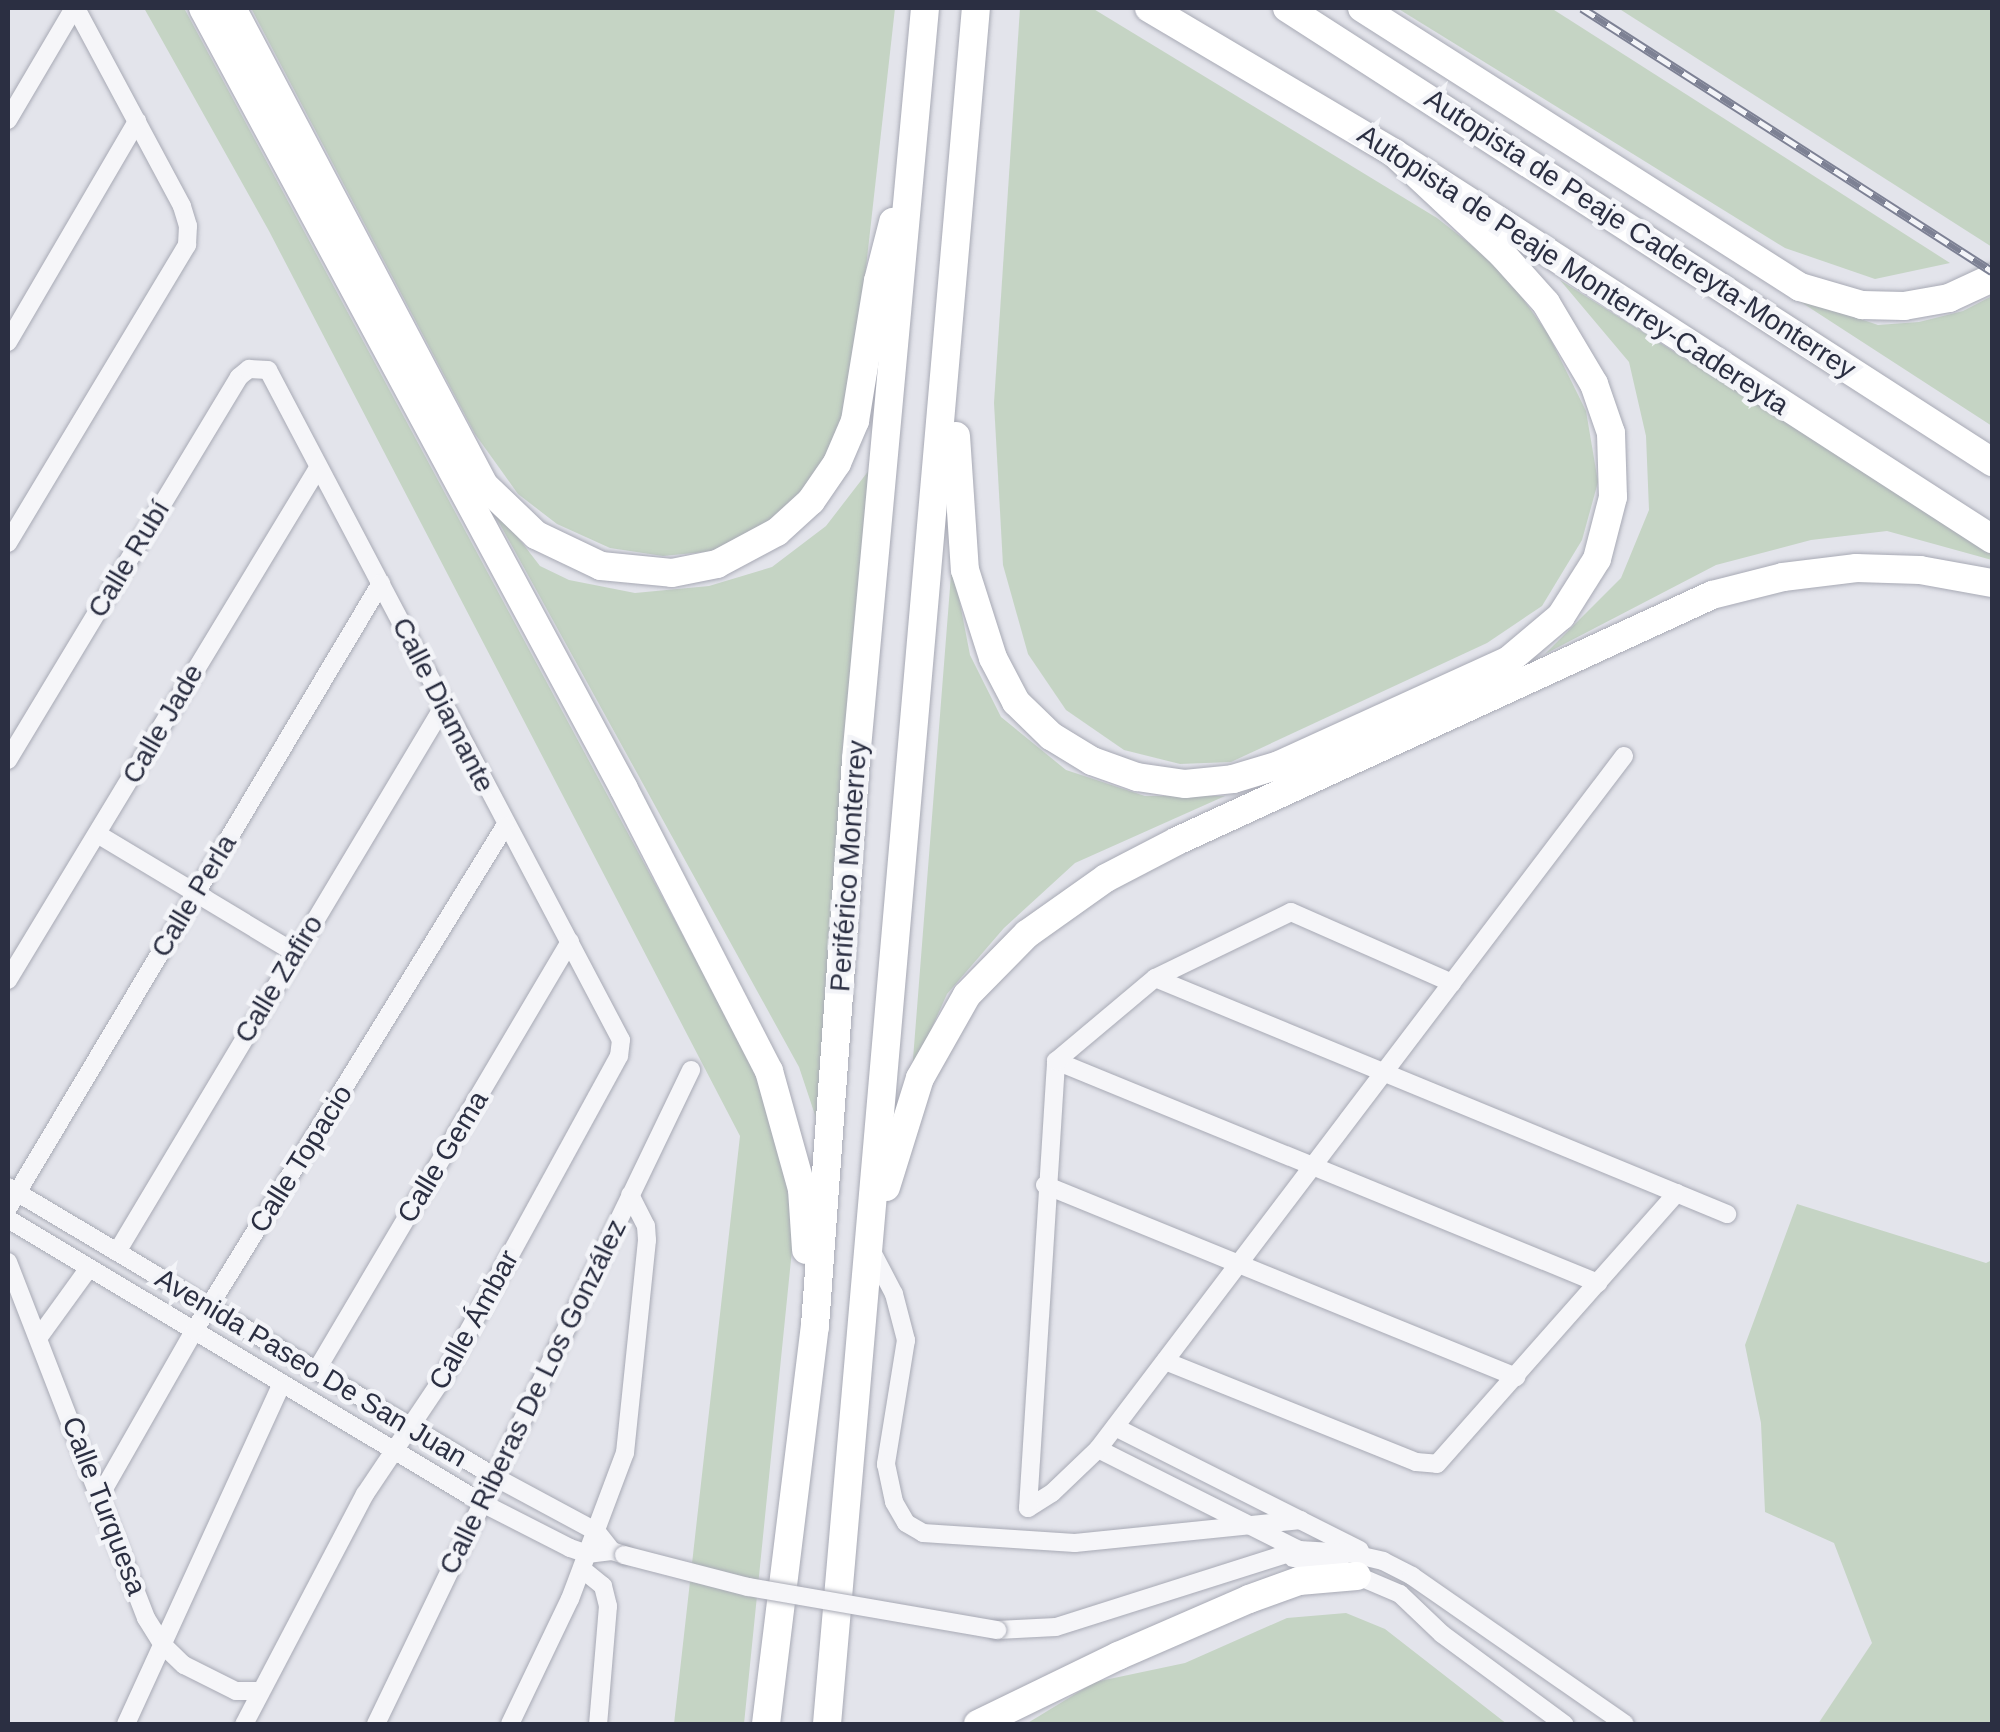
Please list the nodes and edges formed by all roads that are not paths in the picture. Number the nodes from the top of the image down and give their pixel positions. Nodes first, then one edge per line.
1 (75, 8) edge
2 (203, 8) edge
3 (232, 8) edge
4 (925, 8) edge
5 (976, 8) edge
6 (1149, 8) edge
7 (1287, 8) edge
8 (1362, 8) edge
9 (8, 120) edge
10 (137, 120) junction
11 (1394, 153) junction
12 (910, 168) junction
13 (1992, 278) edge
14 (950, 322) junction
15 (8, 342) edge
16 (259, 367) joint
17 (1992, 462) edge
18 (318, 468) junction
19 (1992, 539) edge
20 (8, 543) edge
21 (381, 582) junction
22 (1992, 583) edge
23 (443, 707) junction
24 (1624, 756) dead end
25 (8, 760) edge
26 (505, 826) junction
27 (100, 835) junction
28 (196, 892) junction
29 (570, 942) junction
30 (294, 952) junction
31 (1154, 978) junction
32 (8, 980) edge
33 (1452, 983) junction
34 (622, 1048) joint
35 (1056, 1061) junction
36 (691, 1070) dead end
37 (1383, 1074) junction
38 (1311, 1168) junction
39 (1045, 1184) junction
40 (1678, 1193) junction
41 (630, 1195) junction
42 (10, 1196) edge
43 (1727, 1214) dead end
44 (8, 1219) edge
45 (870, 1242) junction
46 (117, 1252) junction
47 (8, 1262) edge
48 (1237, 1266) junction
49 (89, 1268) junction
50 (1598, 1283) junction
51 (209, 1308) junction
52 (815, 1326) junction
53 (194, 1332) junction
54 (38, 1337) junction
55 (1165, 1360) junction
56 (316, 1372) junction
57 (1516, 1376) junction
58 (281, 1386) junction
59 (411, 1425) junction
60 (1115, 1427) junction
61 (1098, 1449) junction
62 (394, 1451) junction
63 (495, 1477) junction
64 (101, 1494) junction
65 (482, 1503) junction
66 (1300, 1520) junction
67 (1255, 1528) junction
68 (596, 1532) junction
69 (1299, 1550) junction
70 (618, 1553) junction
71 (1278, 1556) junction
72 (1383, 1561) junction
73 (585, 1562) junction
74 (1357, 1576) junction
75 (1412, 1576) junction
76 (1400, 1594) junction
77 (163, 1645) junction
78 (258, 1690) junction
79 (126, 1724) edge
80 (244, 1724) edge
81 (376, 1724) edge
82 (510, 1724) edge
83 (598, 1724) edge
84 (766, 1724) edge
85 (827, 1724) edge
86 (978, 1724) edge
87 (1564, 1724) edge
88 (1625, 1724) edge

1 - 9 street
1 - 10 street
2 - 52 highway
3 - 12 highway
4 - 12 highway, Periférico Monterrey
5 - 14 highway, Periférico Monterrey
6 - 11 highway, Autopista de Peaje Monterrey-Cadereyta
7 - 17 highway, Autopista de Peaje Cadereyta-Monterrey
8 - 13 highway
10 - 15 street
10 - 20 street
11 - 14 highway
11 - 19 highway, Autopista de Peaje Monterrey-Cadereyta
12 - 52 highway, Periférico Monterrey
14 - 45 highway, Periférico Monterrey
16 - 18 street, Calle Diamante
16 - 25 street, Calle Rubí
18 - 21 street, Calle Diamante
18 - 27 street, Calle Jade
21 - 23 street, Calle Diamante
21 - 28 street, Calle Perla
22 - 45 highway
23 - 26 street, Calle Diamante
23 - 30 street, Calle Zafiro
24 - 33 street
26 - 29 street, Calle Diamante
26 - 51 street, Calle Topacio
27 - 28 street
27 - 32 street, Calle Jade
28 - 30 street
28 - 42 street, Calle Perla
29 - 34 street, Calle Diamante
29 - 56 street, Calle Gema
30 - 46 street, Calle Zafiro
31 - 33 street
31 - 35 street
31 - 37 street
33 - 37 street
34 - 59 street, Calle Ámbar
35 - 38 street
35 - 39 street
36 - 41 street, Calle Riberas De Los González
37 - 38 street
37 - 40 street
38 - 48 street
38 - 50 street
39 - 48 street
39 - 61 street
40 - 43 street
40 - 50 street
41 - 63 street, Calle Riberas De Los González
41 - 68 street
42 - 46 street, Avenida Paseo De San Juan
44 - 49 street, Avenida Paseo De San Juan
45 - 67 street
45 - 85 highway, Periférico Monterrey
46 - 51 street, Avenida Paseo De San Juan
47 - 54 street, Calle Turquesa
48 - 55 street
48 - 57 street
49 - 53 street, Avenida Paseo De San Juan
49 - 54 street
50 - 57 street
51 - 53 street, Calle Topacio
51 - 56 street, Avenida Paseo De San Juan
52 - 84 highway, Periférico Monterrey
53 - 58 street, Avenida Paseo De San Juan
53 - 64 street, Calle Topacio
54 - 64 street, Calle Turquesa
55 - 57 street
55 - 60 street
56 - 59 street, Avenida Paseo De San Juan
58 - 62 street, Avenida Paseo De San Juan
58 - 77 street
59 - 62 street, Calle Ámbar
59 - 63 street, Avenida Paseo De San Juan
60 - 61 street
60 - 66 street
61 - 67 street
62 - 65 street, Avenida Paseo De San Juan
62 - 78 street, Calle Ámbar
63 - 65 street, Calle Riberas De Los González
63 - 68 street, Avenida Paseo De San Juan
64 - 77 street, Calle Turquesa
65 - 73 street, Avenida Paseo De San Juan
65 - 81 street, Calle Riberas De Los González
66 - 67 street
66 - 72 street
67 - 69 street
68 - 70 street, Avenida Paseo De San Juan
68 - 73 street
69 - 71 street
69 - 72 street
70 - 71 street, bridge
70 - 73 street
71 - 74 street
72 - 75 street
73 - 82 street
73 - 83 street
74 - 76 street
74 - 86 highway
75 - 76 street
75 - 88 street
76 - 87 street
77 - 78 street, Calle Turquesa
77 - 79 street
78 - 80 street, Calle Ámbar

